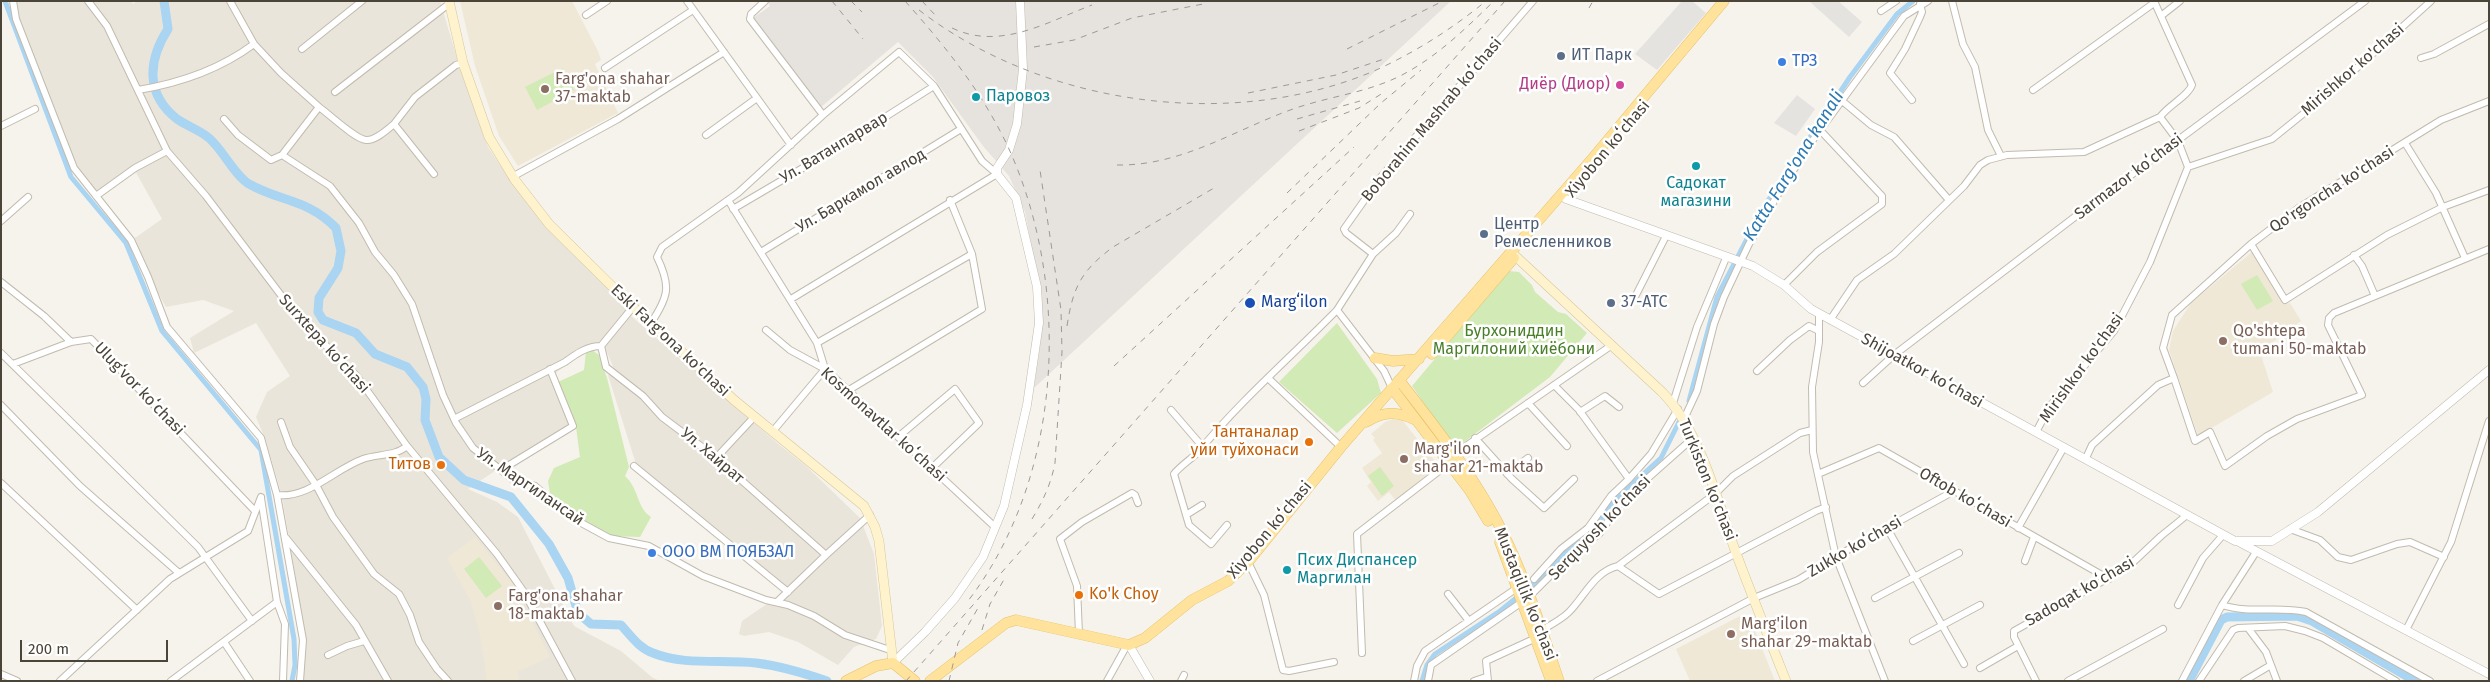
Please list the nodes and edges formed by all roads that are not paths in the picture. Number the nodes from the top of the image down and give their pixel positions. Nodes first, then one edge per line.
1 (12, 1) edge
2 (88, 1) edge
3 (230, 1) edge
4 (362, 1) edge
5 (607, 1) edge
6 (687, 1) edge
7 (765, 1) edge
8 (1020, 1) edge
9 (1532, 1) edge
10 (1724, 1) edge
11 (1732, 1) edge
12 (1896, 1) edge
13 (1928, 1) edge
14 (1952, 1) edge
15 (2180, 1) edge
16 (2365, 1) edge
17 (2431, 1) edge
18 (450, 2) edge
19 (2154, 2) edge
20 (1920, 4) junction
21 (693, 10) junction
22 (1881, 11) dead end
23 (586, 15) dead end
24 (2161, 16) junction
25 (2489, 24) edge
26 (254, 44) junction
27 (302, 49) dead end
28 (724, 52) junction
29 (2421, 58) dead end
30 (462, 63) junction
31 (605, 68) dead end
32 (934, 86) junction
33 (138, 90) junction
34 (2032, 90) dead end
35 (335, 92) dead end
36 (758, 98) junction
37 (1841, 100) junction
38 (1912, 100) dead end
39 (2489, 101) edge
40 (319, 107) junction
41 (35, 109) dead end
42 (823, 115) junction
43 (2160, 117) junction
44 (224, 119) dead end
45 (394, 124) junction
46 (1, 126) edge
47 (961, 130) junction
48 (1820, 130) junction
49 (706, 136) dead end
50 (2178, 140) junction
51 (2405, 143) junction
52 (791, 145) junction
53 (166, 151) junction
54 (282, 155) junction
55 (2001, 156) junction
56 (2188, 167) junction
57 (434, 174) dead end
58 (997, 174) junction
59 (512, 177) junction
60 (2489, 190) edge
61 (96, 196) junction
62 (28, 197) dead end
63 (1566, 199) junction
64 (728, 200) junction
65 (950, 200) junction
66 (1950, 200) junction
67 (2443, 207) junction
68 (733, 209) junction
69 (1410, 214) dead end
70 (1, 221) edge
71 (1666, 236) junction
72 (2251, 244) junction
73 (2489, 249) edge
74 (761, 252) junction
75 (972, 254) junction
76 (1373, 254) junction
77 (1513, 254) junction
78 (2354, 255) junction
79 (1726, 258) junction
80 (2465, 258) junction
81 (1743, 262) junction
82 (1, 282) edge
83 (1784, 285) junction
84 (1636, 295) dead end
85 (2375, 296) junction
86 (791, 299) junction
87 (632, 307) junction
88 (1337, 310) junction
89 (1819, 314) junction
90 (1830, 320) junction
91 (651, 323) junction
92 (766, 330) dead end
93 (1819, 331) junction
94 (71, 342) junction
95 (817, 343) junction
96 (1612, 345) junction
97 (601, 346) junction
98 (1, 353) edge
99 (1894, 355) junction
100 (1375, 358) junction
101 (1419, 359) junction
102 (13, 364) junction
103 (550, 369) junction
104 (825, 369) junction
105 (2489, 370) edge
106 (1757, 371) dead end
107 (1387, 375) junction
108 (2174, 378) junction
109 (1268, 379) junction
110 (1863, 383) dead end
111 (1554, 385) junction
112 (1397, 386) junction
113 (848, 390) junction
114 (1528, 403) junction
115 (1, 405) edge
116 (1675, 406) junction
117 (1619, 407) dead end
118 (1172, 410) dead end
119 (1580, 412) junction
120 (755, 416) junction
121 (454, 418) junction
122 (1684, 420) junction
123 (1418, 421) junction
124 (2489, 421) edge
125 (281, 422) dead end
126 (1359, 426) junction
127 (1812, 430) junction
128 (773, 431) junction
129 (2036, 432) junction
130 (898, 437) junction
131 (1475, 438) junction
132 (1693, 438) junction
133 (407, 446) junction
134 (1202, 446) junction
135 (1567, 446) dead end
136 (1340, 447) junction
137 (2064, 447) junction
138 (1447, 455) junction
139 (716, 458) junction
140 (1528, 458) dead end
141 (2086, 458) junction
142 (634, 466) dead end
143 (931, 469) junction
144 (501, 470) junction
145 (1507, 474) junction
146 (1818, 474) junction
147 (1574, 479) dead end
148 (1629, 479) junction
149 (1, 483) edge
150 (316, 485) junction
151 (1954, 492) junction
152 (1715, 494) junction
153 (277, 495) junction
154 (1138, 503) dead end
155 (1202, 505) dead end
156 (1826, 507) junction
157 (255, 511) junction
158 (870, 515) junction
159 (1186, 515) junction
160 (2187, 515) junction
161 (1227, 525) dead end
162 (995, 527) junction
163 (1887, 528) junction
164 (2018, 528) junction
165 (2290, 529) junction
166 (2223, 535) junction
167 (285, 536) junction
168 (2034, 537) junction
169 (2274, 539) junction
170 (2235, 540) junction
171 (2256, 552) junction
172 (1736, 553) junction
173 (1959, 553) dead end
174 (826, 555) junction
175 (207, 557) junction
176 (1836, 557) junction
177 (2444, 557) junction
178 (2025, 561) dead end
179 (1248, 562) junction
180 (1618, 566) junction
181 (179, 573) junction
182 (1517, 576) junction
183 (1915, 577) junction
184 (1534, 578) dead end
185 (2109, 579) junction
186 (1517, 588) junction
187 (788, 592) junction
188 (1448, 594) dead end
189 (1754, 598) junction
190 (1876, 598) dead end
191 (1526, 600) junction
192 (778, 601) junction
193 (277, 602) junction
194 (1980, 605) dead end
195 (2178, 605) dead end
196 (2222, 605) junction
197 (137, 610) junction
198 (252, 621) junction
199 (1469, 621) junction
200 (1942, 625) junction
201 (2248, 628) junction
202 (2163, 629) dead end
203 (2406, 630) junction
204 (1079, 634) junction
205 (1539, 634) junction
206 (1913, 641) dead end
207 (224, 642) junction
208 (364, 642) junction
209 (1128, 645) junction
210 (2018, 646) junction
211 (890, 650) junction
212 (1362, 653) dead end
213 (328, 654) dead end
214 (1334, 662) dead end
215 (892, 663) junction
216 (1964, 664) dead end
217 (2271, 665) junction
218 (1980, 668) dead end
219 (1, 674) edge
220 (2489, 674) edge
221 (1487, 679) edge
222 (849, 680) edge
223 (17, 681) edge
224 (60, 681) edge
225 (171, 681) edge
226 (250, 681) edge
227 (283, 681) edge
228 (300, 681) edge
229 (388, 681) edge
230 (448, 681) edge
231 (572, 681) edge
232 (914, 681) edge
233 (930, 681) edge
234 (1107, 681) edge
235 (1150, 681) edge
236 (1414, 681) edge
237 (1428, 681) edge
238 (1474, 681) edge
239 (1552, 681) edge
240 (1559, 681) edge
241 (1597, 681) edge
242 (1786, 681) edge
243 (1885, 681) edge
244 (2036, 681) edge
245 (2068, 681) edge
246 (2182, 681) edge
247 (2199, 681) edge
248 (2244, 681) edge
249 (2277, 681) edge
250 (2396, 681) edge
251 (2430, 681) edge

1 - 61 street
2 - 33 street, Surxtepa koʻchasi
3 - 26 street
4 - 27 street
5 - 23 street
6 - 21 street
7 - 42 street
8 - 58 street
9 - 76 street, Boborahim Mashrab koʻchasi
10 - 77 main road, Xiyobon koʻchasi
11 - 63 main road, Xiyobon koʻchasi
12 - 22 street
13 - 20 street
14 - 55 street
15 - 24 street
16 - 50 street, Sarmazor koʻchasi
17 - 56 street, Mirishkor ko'chasi
18 - 30 main road, Eski Farg'ona ko'chasi
18 - 35 street
19 - 24 street
19 - 34 street
20 - 37 street
20 - 38 street
21 - 28 street
21 - 31 street
24 - 43 street
25 - 29 street
26 - 33 street
26 - 40 street
28 - 36 street
28 - 59 street
30 - 45 street
30 - 59 main road, Eski Farg'ona ko'chasi
32 - 42 street
32 - 47 street
32 - 68 street, Ул. Ватанпарвар
33 - 53 street, Surxtepa koʻchasi
36 - 49 street
36 - 52 street
37 - 48 street
37 - 66 street
39 - 51 street, Qo'rgoncha ko'chasi
40 - 45 street
40 - 54 street
41 - 46 street
42 - 52 street
43 - 50 street
43 - 55 street
44 - 54 street
45 - 57 street
47 - 58 street
47 - 74 street, Ул. Баркамол авлод
48 - 81 street
48 - 83 street
50 - 56 street
50 - 99 street, Sarmazor koʻchasi
51 - 67 street
51 - 72 street, Qo'rgoncha ko'chasi
52 - 64 street
53 - 61 street
53 - 133 street, Surxtepa koʻchasi
54 - 121 street, Ул. Маргилансай
55 - 66 street
56 - 129 street, Mirishkor ko'chasi
58 - 65 street
58 - 162 street
59 - 87 main road, Eski Farg'ona ko'chasi
60 - 67 street
61 - 153 street
62 - 70 street
63 - 71 street, Shijoatkor koʻchasi
63 - 77 main road, Xiyobon koʻchasi
64 - 68 street
64 - 91 street
65 - 75 street
65 - 86 street
66 - 90 street
67 - 78 street
67 - 80 street
68 - 74 street
69 - 76 street
71 - 79 street, Shijoatkor koʻchasi
71 - 84 street
72 - 78 street
72 - 108 street, Qo'rgoncha ko'chasi
73 - 80 street, Qo'rgoncha ko'chasi
74 - 86 street
75 - 95 street
75 - 113 street
76 - 88 street
77 - 96 main road, Turkiston ko’chasi
77 - 101 main road, Xiyobon koʻchasi
77 - 112 main road, Xiyobon koʻchasi
78 - 85 street
79 - 81 street, Shijoatkor koʻchasi
79 - 116 street
80 - 85 street, Qo'rgoncha ko'chasi
81 - 83 street, Shijoatkor koʻchasi
81 - 122 street
82 - 94 street
83 - 89 street, Shijoatkor koʻchasi
85 - 108 street, Qo'rgoncha ko'chasi
86 - 95 street
87 - 91 main road, Eski Farg'ona ko'chasi
87 - 97 street
88 - 100 street
88 - 109 street
89 - 90 street, Shijoatkor koʻchasi
89 - 93 street
90 - 99 street, Shijoatkor koʻchasi
91 - 120 main road, Eski Farg'ona ko'chasi
92 - 104 street, Kosmonavtlar koʻchasi
93 - 106 street
93 - 127 street
94 - 102 street, Ulugʻvor koʻchasi
94 - 157 street, Ulugʻvor koʻchasi
95 - 104 street
96 - 111 street
96 - 116 main road, Turkiston ko’chasi
97 - 103 street
97 - 139 street, Ул. Хайрат
98 - 102 street
99 - 110 street, Sarmazor koʻchasi
99 - 129 street, Shijoatkor koʻchasi
100 - 101 main road
100 - 107 street
101 - 112 main road, Xiyobon koʻchasi
102 - 175 street
103 - 121 street
103 - 144 street
104 - 113 street, Kosmonavtlar koʻchasi
104 - 128 street
105 - 165 street
107 - 112 street
107 - 112 street
108 - 141 street
109 - 134 street
109 - 136 street
111 - 114 street
111 - 119 street
112 - 123 main road, Mustaqillik koʻchasi
112 - 126 main road, Xiyobon koʻchasi
112 - 138 main road, Mustaqillik koʻchasi
113 - 130 street, Kosmonavtlar koʻchasi
114 - 131 street
114 - 135 street
115 - 181 street
116 - 122 main road, Turkiston ko’chasi
116 - 148 street
117 - 119 street
118 - 134 street
119 - 148 street
120 - 128 main road, Eski Farg'ona ko'chasi
120 - 139 street
121 - 144 street, Ул. Маргилансай
122 - 132 main road, Turkiston ko’chasi
123 - 126 main road
123 - 138 main road, Mustaqillik koʻchasi
124 - 177 street
125 - 150 street
126 - 136 main road, Xiyobon koʻchasi
127 - 146 street
127 - 152 street, Serquyosh koʻchasi
128 - 158 main road, Eski Farg'ona ko'chasi
129 - 137 street, Shijoatkor koʻchasi
130 - 143 street, Kosmonavtlar koʻchasi
130 - 143 street
131 - 138 street
131 - 145 street
132 - 152 main road, Turkiston ko’chasi
132 - 191 street, Serquyosh koʻchasi
133 - 150 street
133 - 231 street, Surxtepa koʻchasi
134 - 159 street
136 - 179 main road, Xiyobon koʻchasi
137 - 141 street, Shijoatkor koʻchasi
137 - 164 street
138 - 182 main road, Mustaqillik koʻchasi
138 - 212 street
139 - 174 street, Ул. Хайрат
140 - 145 street
141 - 160 street, Shijoatkor koʻchasi
142 - 187 street
143 - 162 street, Kosmonavtlar koʻchasi
144 - 192 street, Ул. Маргилансай
145 - 147 street
146 - 151 street, Oftob koʻchasi
146 - 156 street
148 - 184 street
149 - 197 street
150 - 153 street
150 - 230 street
151 - 163 street, Zukko koʻchasi
151 - 164 street, Oftob koʻchasi
152 - 172 main road, Turkiston ko’chasi
152 - 180 street, Serquyosh koʻchasi
153 - 167 street
154 - 204 street
155 - 159 street
156 - 172 street
156 - 176 street
157 - 175 street
157 - 193 street
158 - 174 street
158 - 211 main road, Eski Farg'ona ko'chasi
159 - 161 street
160 - 166 street, Shijoatkor koʻchasi
160 - 185 street, Sadoqat koʻchasi
162 - 215 street
163 - 176 street, Zukko koʻchasi
163 - 183 street
164 - 168 street, Oftob koʻchasi
165 - 169 street
165 - 177 street
166 - 170 street, Shijoatkor koʻchasi
166 - 195 street
167 - 208 street
167 - 228 street
168 - 178 street
168 - 185 street, Oftob koʻchasi
169 - 170 street, Shijoatkor koʻchasi
169 - 171 street
170 - 171 street
171 - 196 street
171 - 203 street
172 - 180 street
172 - 189 main road, Turkiston ko’chasi
173 - 183 street
174 - 187 street
175 - 181 street
175 - 198 street
176 - 189 street, Zukko koʻchasi
176 - 243 street
177 - 203 street
179 - 209 main road, Xiyobon koʻchasi
179 - 214 street
180 - 205 street, Serquyosh koʻchasi
181 - 197 street
182 - 186 main road, Mustaqillik koʻchasi
182 - 191 main road, Mustaqillik koʻchasi
183 - 190 street
183 - 200 street
185 - 210 street, Sadoqat koʻchasi
186 - 191 main road, Mustaqillik koʻchasi
186 - 199 street
187 - 192 street
188 - 199 street
189 - 241 street, Zukko koʻchasi
189 - 242 main road, Turkiston ko’chasi
191 - 205 main road, Mustaqillik koʻchasi
191 - 237 street, Serquyosh koʻchasi
192 - 211 street, Ул. Маргилансай
193 - 198 street
193 - 227 street
194 - 200 street
196 - 246 street
196 - 251 street
197 - 224 street
198 - 207 street
199 - 236 street
200 - 206 street
200 - 216 street
201 - 217 street
201 - 247 street
201 - 250 street
202 - 245 street
203 - 220 street
204 - 209 main road
204 - 233 main road
205 - 221 street, Serquyosh koʻchasi
205 - 239 main road, Mustaqillik koʻchasi
205 - 240 main road, Mustaqillik koʻchasi
207 - 225 street
207 - 226 street
208 - 213 street
208 - 229 street
209 - 234 street
209 - 235 street
210 - 218 street
210 - 244 street, Sadoqat koʻchasi
211 - 215 main road, Eski Farg'ona ko'chasi
215 - 222 main road
215 - 232 main road
217 - 248 street
217 - 249 street
219 - 223 street
221 - 238 street

